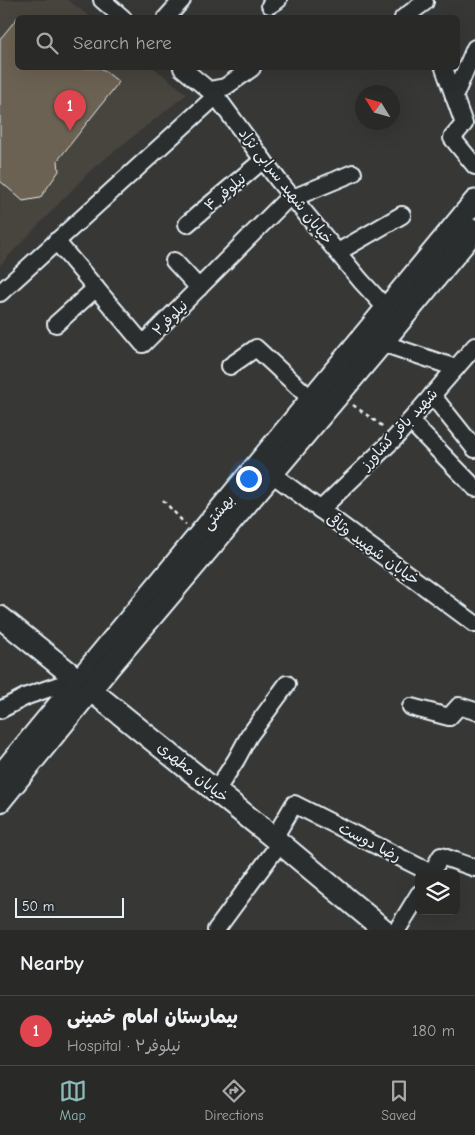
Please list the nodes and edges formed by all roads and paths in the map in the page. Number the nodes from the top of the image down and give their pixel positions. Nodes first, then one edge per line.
1 (102, 0) edge
2 (182, 0) edge
3 (426, 6) edge
4 (119, 15) edge
5 (169, 15) edge
6 (409, 15) edge
7 (475, 48) edge
8 (184, 70) edge
9 (249, 70) edge
10 (445, 70) edge
11 (212, 93) junction
12 (454, 97) junction
13 (263, 160) junction
14 (475, 166) edge
15 (353, 173) dead end
16 (292, 197) junction
17 (475, 201) edge
18 (402, 215) dead end
19 (188, 224) dead end
20 (475, 230) edge
21 (56, 242) junction
22 (338, 252) junction
23 (174, 261) dead end
24 (96, 288) junction
25 (199, 288) junction
26 (0, 293) edge
27 (386, 308) junction
28 (56, 324) dead end
29 (382, 343) junction
30 (475, 346) edge
31 (230, 366) dead end
32 (456, 368) junction
33 (339, 394) junction
34 (432, 395) junction
35 (311, 399) junction
36 (410, 421) junction
37 (396, 436) junction
38 (475, 448) edge
39 (272, 474) junction
40 (475, 488) edge
41 (163, 500) dead end
42 (320, 510) junction
43 (198, 536) junction
44 (0, 617) edge
45 (475, 624) edge
46 (57, 662) junction
47 (104, 662) junction
48 (287, 684) dead end
49 (85, 685) junction
50 (63, 700) junction
51 (111, 706) junction
52 (411, 707) dead end
53 (0, 710) edge
54 (475, 711) edge
55 (0, 776) edge
56 (216, 791) junction
57 (0, 802) edge
58 (277, 840) junction
59 (475, 868) edge
60 (425, 870) edge
61 (433, 870) edge
62 (415, 901) edge
63 (216, 930) edge
64 (384, 930) edge
65 (397, 930) edge

1 - 4 street
2 - 5 street
3 - 6 street
7 - 12 street
8 - 11 street, خیابان شهید سرابی نژاد
9 - 11 street
10 - 12 street
11 - 13 street, خیابان شهید سرابی نژاد
11 - 21 street
12 - 14 street
13 - 16 street, خیابان شهید سرابی نژاد
13 - 19 street, نیلوفر ۴
15 - 16 street
16 - 22 street, خیابان شهید سرابی نژاد
16 - 25 street, نیلوفر۲
17 - 27 main road, بهشتی
18 - 22 street
20 - 29 main road, بهشتی
21 - 24 street, نیلوفر۲
21 - 26 street
22 - 27 street, خیابان شهید سرابی نژاد
23 - 25 street
24 - 25 street, نیلوفر۲
24 - 28 street
27 - 35 main road, بهشتی
29 - 32 street
29 - 33 main road, بهشتی
30 - 32 street, شهید باقر کشاورز
31 - 35 street
32 - 34 street, شهید باقر کشاورز
33 - 37 path
33 - 39 main road, بهشتی
34 - 36 street, شهید باقر کشاورز
34 - 38 street
35 - 43 main road, بهشتی
36 - 37 street, شهید باقر کشاورز
36 - 40 street
37 - 42 street, شهید باقر کشاورز
39 - 42 street, خیابان شهیید وثاقی
39 - 47 main road, بهشتی
41 - 43 path
42 - 45 street, خیابان شهیید وثاقی
43 - 47 main road, بهشتی
44 - 46 main road, خیابان مطهری
46 - 47 main road
46 - 49 main road, خیابان مطهری
46 - 50 main road
47 - 49 main road, بهشتی
47 - 51 main road
48 - 56 street
49 - 50 main road, بهشتی
49 - 51 main road, خیابان مطهری
50 - 51 main road
50 - 53 street
50 - 55 main road, بهشتی
50 - 57 main road, بهشتی
51 - 56 main road, خیابان مطهری
52 - 54 street
56 - 58 main road, خیابان مطهری
58 - 60 street, رضا دوست
58 - 63 street
58 - 64 main road, خیابان مطهری
59 - 61 street, رضا دوست
62 - 65 street

